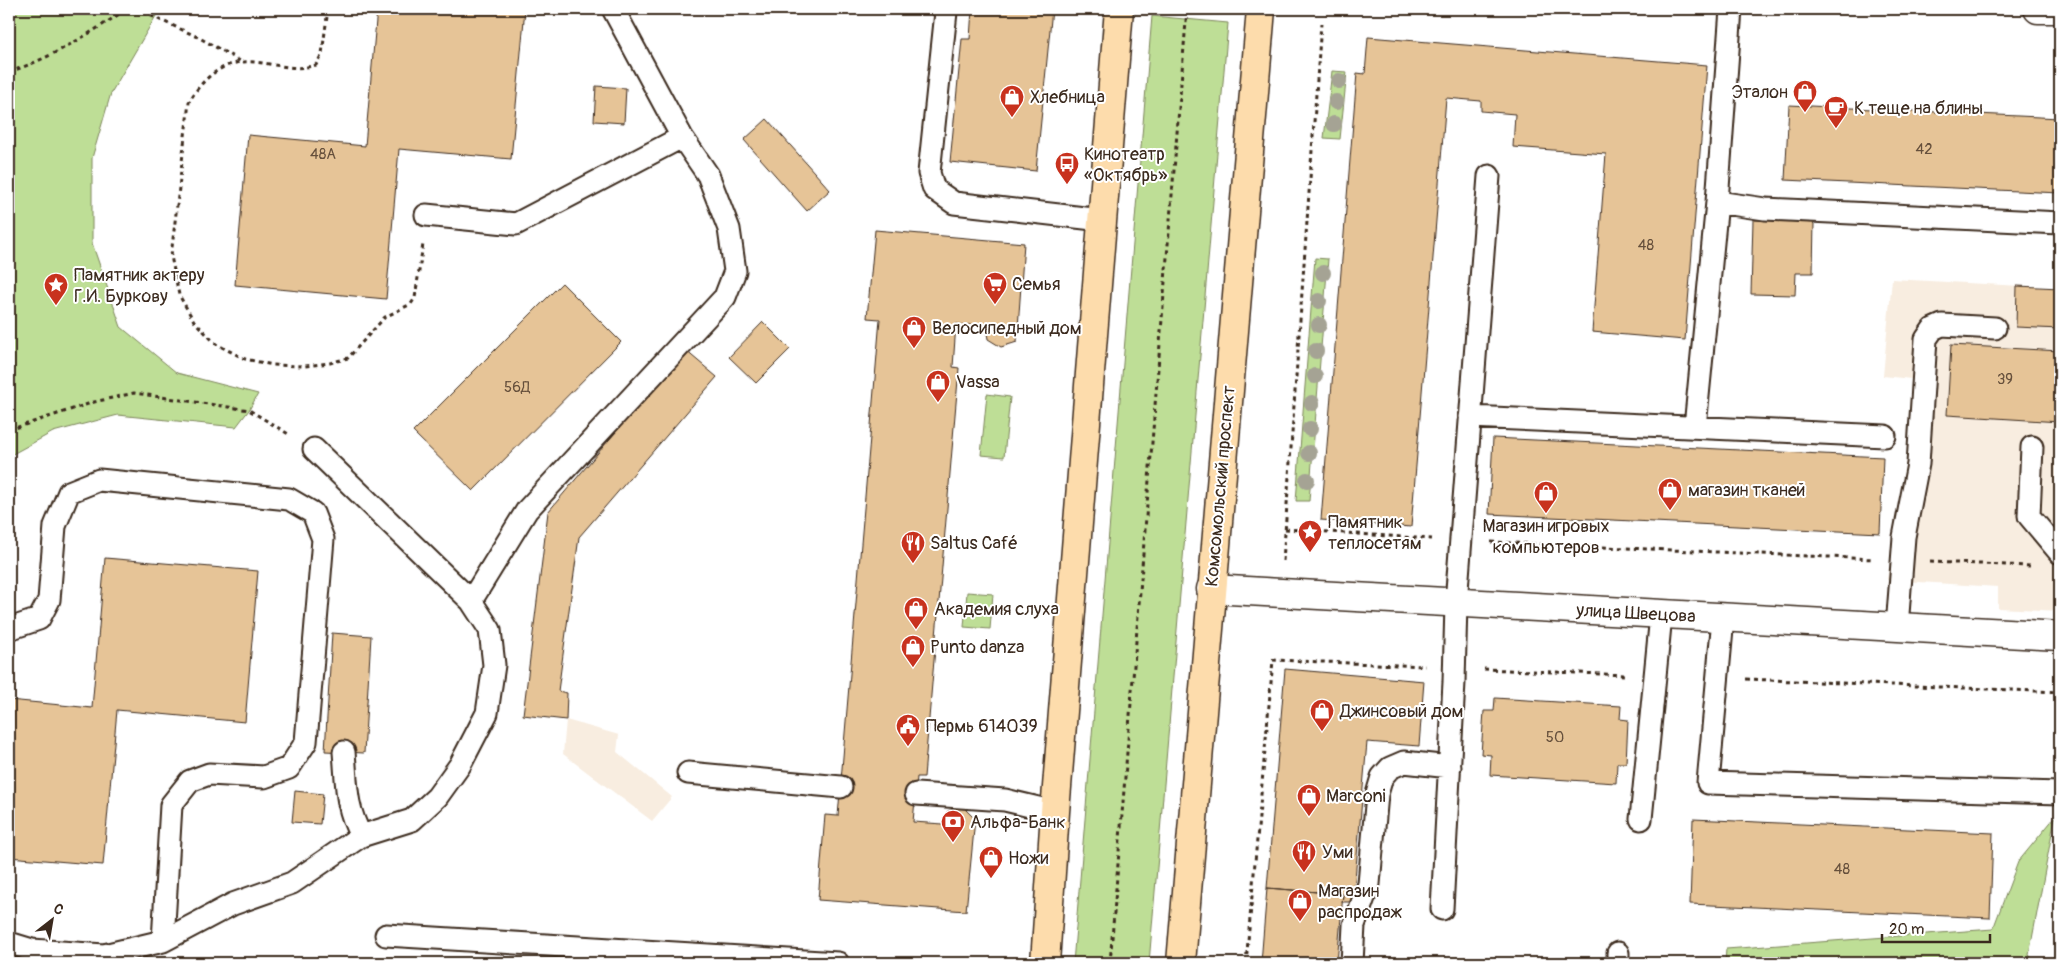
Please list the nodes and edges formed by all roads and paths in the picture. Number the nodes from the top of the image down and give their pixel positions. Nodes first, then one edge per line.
1 (127, 9) edge
2 (136, 9) edge
3 (328, 9) edge
4 (613, 9) edge
5 (943, 9) edge
6 (1119, 9) edge
7 (1187, 9) edge
8 (1261, 9) edge
9 (1731, 9) edge
10 (2038, 9) edge
11 (2060, 9) edge
12 (1321, 23) dead end
13 (242, 62) junction
14 (9, 72) edge
15 (682, 137) junction
16 (1489, 176) dead end
17 (1717, 202) junction
18 (426, 215) joint
19 (1102, 220) junction
20 (2060, 223) edge
21 (1995, 328) dead end
22 (1470, 417) junction
23 (1695, 427) junction
24 (9, 430) edge
25 (1885, 436) dead end
26 (2032, 447) dead end
27 (314, 449) joint
28 (1285, 529) junction
29 (1461, 541) junction
30 (2060, 553) edge
31 (1903, 560) junction
32 (1282, 565) dead end
33 (2040, 566) dead end
34 (1211, 589) junction
35 (471, 601) junction
36 (1456, 603) junction
37 (1661, 615) junction
38 (1724, 618) junction
39 (1896, 627) junction
40 (9, 629) edge
41 (2060, 636) edge
42 (1273, 660) dead end
43 (344, 752) dead end
44 (1450, 767) junction
45 (688, 773) dead end
46 (841, 787) dead end
47 (2060, 793) edge
48 (916, 794) dead end
49 (1055, 812) junction
50 (1641, 820) dead end
51 (361, 836) junction
52 (1442, 909) dead end
53 (386, 935) dead end
54 (163, 941) junction
55 (9, 943) edge
56 (838, 963) edge
57 (1045, 963) edge
58 (1110, 963) edge
59 (1181, 963) edge
60 (1246, 963) edge
61 (1352, 963) edge

1 - 14 path
2 - 13 path
3 - 13 path
4 - 15 lane
5 - 19 lane
6 - 19 main road
7 - 58 path
8 - 34 main road, Комсомольский проспект
9 - 17 lane
10 - 11 street
12 - 28 path
13 - 18 path
15 - 18 lane
15 - 35 lane
16 - 22 lane
17 - 20 lane
17 - 23 lane
19 - 49 main road
21 - 31 lane
22 - 23 lane
22 - 29 lane
23 - 25 lane
24 - 27 path
26 - 30 lane
27 - 35 lane
28 - 29 path
28 - 32 path
29 - 31 path
29 - 36 lane
31 - 33 path
31 - 39 lane
34 - 36 street, улица Швецова
34 - 59 main road, Комсомольский проспект
35 - 51 lane
36 - 37 street, улица Швецова
36 - 44 lane
37 - 38 street, улица Швецова
37 - 50 lane
38 - 39 street, улица Швецова
38 - 47 lane
39 - 41 street, улица Швецова
40 - 54 lane
42 - 60 path
43 - 51 lane
44 - 52 lane
44 - 61 lane
45 - 46 lane
48 - 49 lane
49 - 57 main road
51 - 54 lane
53 - 56 lane
54 - 55 lane

